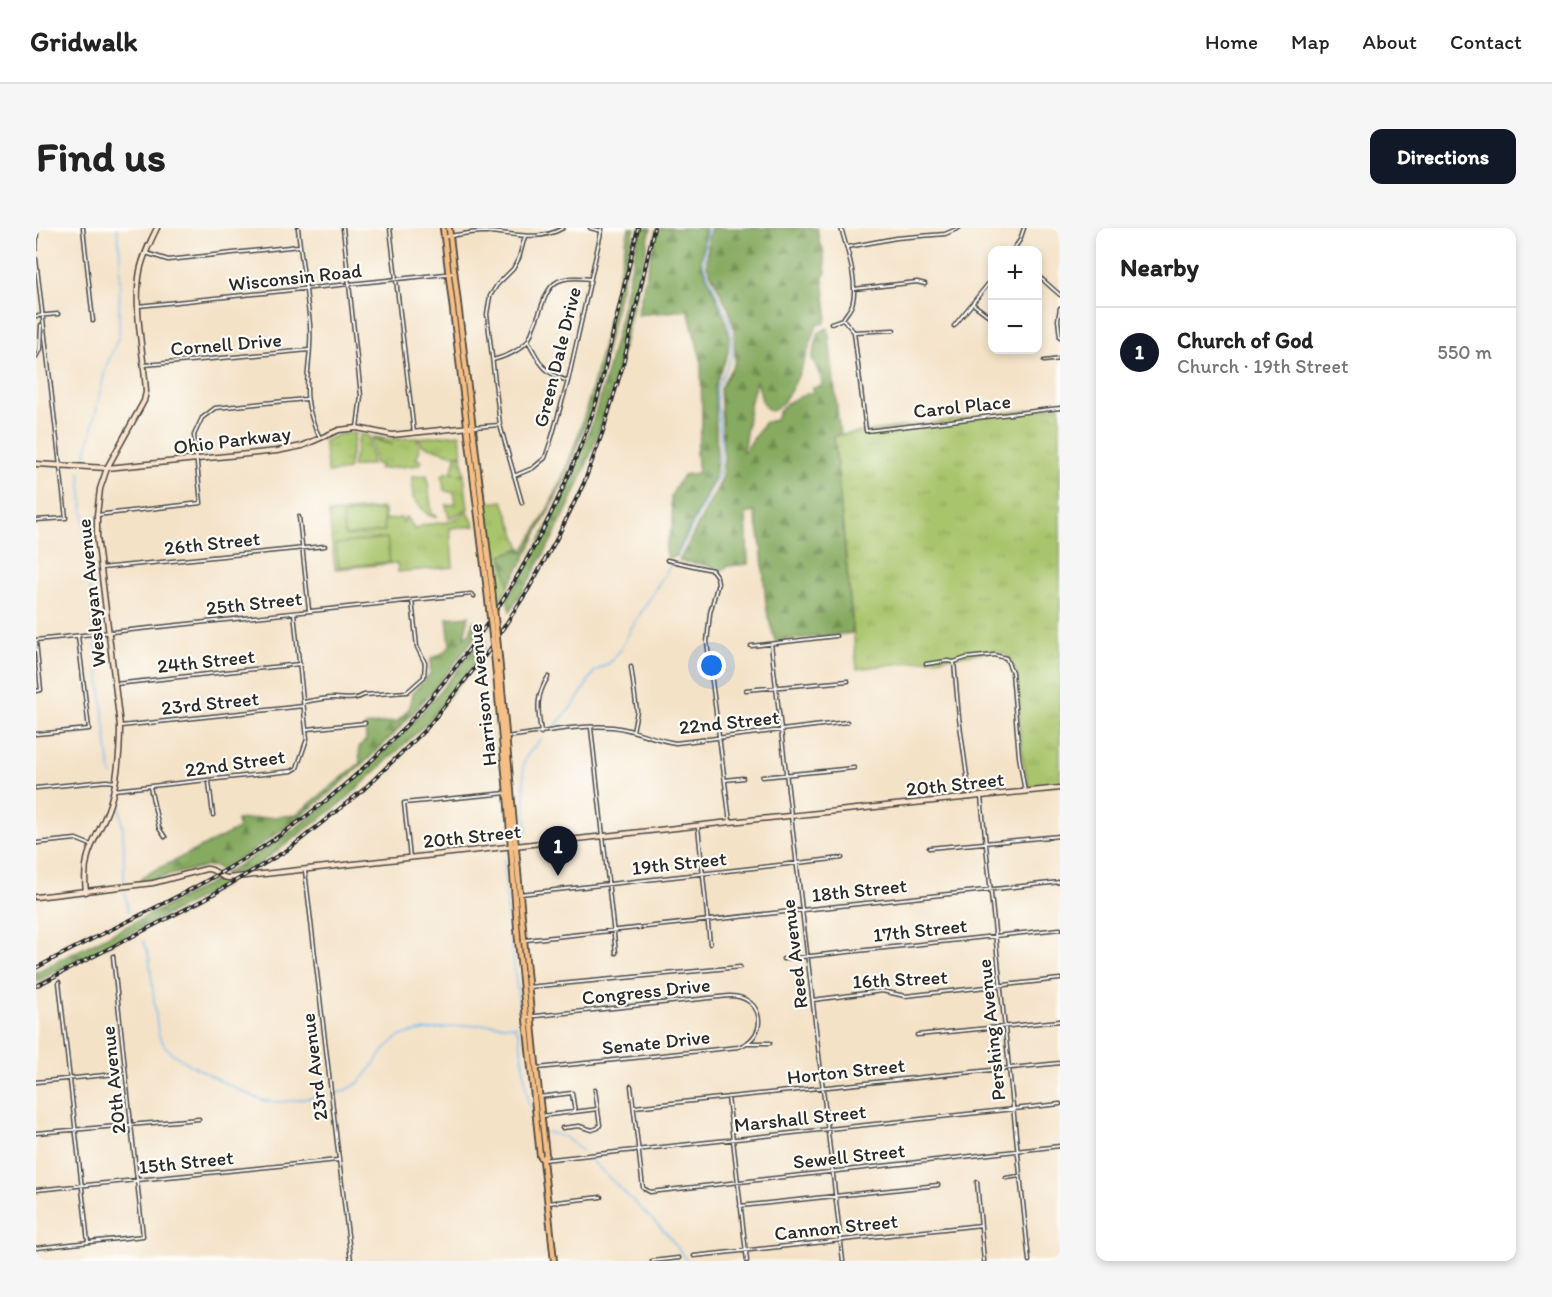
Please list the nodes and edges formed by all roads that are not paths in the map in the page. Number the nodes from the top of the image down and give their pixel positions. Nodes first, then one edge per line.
1 (37, 228) edge
2 (83, 228) edge
3 (157, 228) edge
4 (298, 228) edge
5 (343, 228) edge
6 (390, 228) edge
7 (443, 228) edge
8 (449, 228) edge
9 (563, 228) edge
10 (590, 228) edge
11 (841, 228) edge
12 (959, 228) edge
13 (1024, 228) edge
14 (602, 229) edge
15 (447, 236) junction
16 (525, 236) junction
17 (299, 246) junction
18 (1016, 246) edge
19 (848, 247) junction
20 (36, 249) edge
21 (146, 252) junction
22 (36, 259) edge
23 (452, 274) junction
24 (590, 279) junction
25 (396, 280) junction
26 (1042, 280) edge
27 (37, 282) edge
28 (925, 284) dead end
29 (988, 284) edge
30 (348, 285) junction
31 (305, 289) junction
32 (854, 289) junction
33 (1060, 295) edge
34 (973, 304) junction
35 (138, 306) junction
36 (1060, 308) edge
37 (58, 314) dead end
38 (988, 314) edge
39 (36, 316) edge
40 (42, 316) junction
41 (843, 319) junction
42 (93, 321) dead end
43 (831, 322) dead end
44 (954, 326) dead end
45 (894, 330) dead end
46 (854, 332) junction
47 (1060, 337) edge
48 (528, 341) junction
49 (309, 350) junction
50 (36, 357) edge
51 (1060, 359) edge
52 (493, 360) junction
53 (1044, 361) dead end
54 (145, 365) junction
55 (568, 381) junction
56 (306, 399) junction
57 (1060, 408) edge
58 (500, 425) junction
59 (470, 427) junction
60 (357, 429) junction
61 (414, 433) junction
62 (320, 438) junction
63 (196, 460) junction
64 (36, 464) edge
65 (59, 467) junction
66 (106, 468) junction
67 (514, 476) junction
68 (522, 503) dead end
69 (98, 515) junction
70 (299, 517) dead end
71 (36, 520) edge
72 (325, 546) dead end
73 (302, 548) junction
74 (667, 560) dead end
75 (101, 568) junction
76 (489, 590) junction
77 (474, 596) dead end
78 (412, 600) junction
79 (309, 610) junction
80 (294, 613) junction
81 (109, 632) junction
82 (78, 636) junction
83 (836, 636) dead end
84 (36, 641) edge
85 (771, 644) junction
86 (751, 646) dead end
87 (954, 662) junction
88 (300, 664) junction
89 (926, 664) dead end
90 (631, 667) dead end
91 (548, 677) dead end
92 (848, 681) dead end
93 (115, 684) junction
94 (777, 688) junction
95 (746, 690) dead end
96 (36, 691) edge
97 (303, 702) junction
98 (303, 706) junction
99 (847, 722) dead end
100 (364, 723) dead end
101 (120, 726) junction
102 (591, 728) junction
103 (307, 729) junction
104 (782, 730) junction
105 (633, 731) junction
106 (541, 733) junction
107 (36, 734) edge
108 (719, 736) junction
109 (507, 737) junction
110 (854, 768) dead end
111 (787, 774) junction
112 (762, 777) dead end
113 (743, 778) dead end
114 (724, 780) junction
115 (208, 781) junction
116 (116, 782) junction
117 (150, 787) junction
118 (36, 788) edge
119 (1060, 788) edge
120 (114, 790) junction
121 (1025, 792) junction
122 (507, 793) junction
123 (981, 797) junction
124 (970, 798) junction
125 (213, 815) dead end
126 (792, 817) junction
127 (730, 822) junction
128 (698, 826) junction
129 (1060, 836) edge
130 (165, 837) dead end
131 (604, 837) junction
132 (37, 843) edge
133 (985, 844) junction
134 (91, 845) junction
135 (517, 846) junction
136 (510, 847) junction
137 (930, 848) dead end
138 (410, 858) junction
139 (842, 858) dead end
140 (797, 863) junction
141 (305, 869) junction
142 (702, 874) junction
143 (1060, 882) edge
144 (609, 885) junction
145 (990, 890) junction
146 (86, 892) junction
147 (520, 894) junction
148 (36, 897) edge
149 (802, 910) junction
150 (708, 921) junction
151 (1060, 929) edge
152 (614, 931) junction
153 (995, 936) junction
154 (520, 940) junction
155 (710, 944) dead end
156 (616, 953) dead end
157 (113, 956) dead end
158 (808, 956) junction
159 (783, 959) dead end
160 (740, 967) dead end
161 (1060, 979) edge
162 (59, 982) dead end
163 (1001, 985) junction
164 (528, 987) junction
165 (813, 1000) junction
166 (528, 1017) junction
167 (1060, 1021) edge
168 (1005, 1027) junction
169 (917, 1035) dead end
170 (747, 1043) junction
171 (770, 1043) dead end
172 (1060, 1063) edge
173 (536, 1068) junction
174 (1009, 1068) junction
175 (125, 1073) junction
176 (69, 1079) junction
177 (36, 1082) edge
178 (631, 1086) dead end
179 (822, 1086) junction
180 (595, 1090) dead end
181 (728, 1096) junction
182 (539, 1097) junction
183 (1060, 1104) edge
184 (634, 1107) junction
185 (598, 1109) junction
186 (1013, 1109) junction
187 (575, 1112) junction
188 (541, 1116) junction
189 (199, 1119) dead end
190 (131, 1124) junction
191 (562, 1128) dead end
192 (828, 1129) junction
193 (74, 1130) junction
194 (36, 1133) edge
195 (733, 1139) junction
196 (1060, 1146) edge
197 (639, 1149) junction
198 (1018, 1150) junction
199 (339, 1160) junction
200 (543, 1160) junction
201 (832, 1172) junction
202 (1020, 1176) junction
203 (1006, 1178) dead end
204 (138, 1181) junction
205 (738, 1182) junction
206 (977, 1182) dead end
207 (938, 1185) dead end
208 (80, 1187) junction
209 (36, 1190) edge
210 (835, 1195) junction
211 (601, 1197) dead end
212 (548, 1203) junction
213 (740, 1206) junction
214 (981, 1225) junction
215 (841, 1240) junction
216 (88, 1242) junction
217 (36, 1248) edge
218 (745, 1250) junction
219 (694, 1256) dead end
220 (679, 1258) dead end
221 (351, 1261) edge
222 (554, 1261) edge
223 (652, 1261) edge
224 (747, 1261) edge
225 (843, 1261) edge
226 (984, 1261) edge
227 (1029, 1261) edge

1 - 20 street
2 - 42 street
3 - 21 street, Wesleyan Avenue
4 - 17 street
5 - 30 street
6 - 25 street
7 - 15 main road, Harrison Avenue
8 - 15 main road, Harrison Avenue
9 - 16 street
10 - 14 street
11 - 19 street
12 - 19 street
13 - 18 street
14 - 24 street, Green Dale Drive
15 - 16 street
15 - 23 main road, Harrison Avenue
16 - 52 street
17 - 21 street
17 - 31 street
19 - 32 street
21 - 35 street, Wesleyan Avenue
22 - 27 street
23 - 25 street, Wisconsin Road
23 - 59 main road, Harrison Avenue
24 - 48 street
24 - 55 street, Green Dale Drive
25 - 30 street, Wisconsin Road
25 - 61 street
26 - 33 street
27 - 40 street
28 - 32 street
29 - 34 street
30 - 31 street, Wisconsin Road
30 - 60 street
31 - 35 street, Wisconsin Road
31 - 49 street
32 - 41 street
34 - 38 street
34 - 44 street
35 - 54 street, Wesleyan Avenue
36 - 47 street
37 - 40 street
39 - 40 street
40 - 50 street
40 - 65 street
41 - 43 street
41 - 46 street
45 - 46 street
46 - 57 street, Carol Place
48 - 52 street
48 - 55 street
49 - 54 street, Cornell Drive
49 - 56 street
51 - 53 street
52 - 58 street
54 - 66 street, Wesleyan Avenue
55 - 67 street, Green Dale Drive
56 - 62 street
56 - 63 street
58 - 59 street, Ohio Parkway
58 - 67 street
59 - 61 street, Ohio Parkway
59 - 76 main road, Harrison Avenue
60 - 61 street, Ohio Parkway
60 - 62 street, Ohio Parkway
62 - 63 street, Ohio Parkway
63 - 66 street, Ohio Parkway
63 - 69 street
64 - 65 street, Ohio Parkway
65 - 66 street, Ohio Parkway
65 - 71 street
66 - 69 street, Wesleyan Avenue
67 - 68 street
69 - 75 street, Wesleyan Avenue
70 - 73 street
72 - 73 street, 26th Street
73 - 75 street, 26th Street
73 - 79 street
74 - 108 street
75 - 81 street, Wesleyan Avenue
76 - 109 main road, Harrison Avenue, bridge
76 - 122 main road, Harrison Avenue, bridge
77 - 78 street, 25th Street
78 - 79 street, 25th Street
78 - 97 street
79 - 80 street, 25th Street
80 - 81 street, 25th Street
80 - 88 street, 22nd Street
81 - 82 street, 25th Street
81 - 93 street, Wesleyan Avenue
82 - 84 street, 25th Street
82 - 107 street
83 - 85 street
84 - 96 street
85 - 86 street
85 - 94 street, Reed Avenue
87 - 89 street
87 - 121 street
87 - 124 street
88 - 93 street, 24th Street
88 - 97 street, 22nd Street
90 - 105 street
91 - 106 street
92 - 94 street
93 - 101 street, Wesleyan Avenue
94 - 95 street
94 - 104 street, Reed Avenue
97 - 98 street, 22nd Street
98 - 101 street, 23rd Street
98 - 103 street, 22nd Street
99 - 104 street, 22nd Street
100 - 103 street
101 - 116 street, Wesleyan Avenue
102 - 105 street, 22nd Street
102 - 106 street, 22nd Street
102 - 131 street
103 - 115 street, 22nd Street
104 - 108 street, 22nd Street
104 - 111 street, Reed Avenue
105 - 108 street, 22nd Street
106 - 109 street, 22nd Street
108 - 114 street
109 - 135 main road, Harrison Avenue
110 - 111 street
111 - 112 street
111 - 126 street, Reed Avenue
113 - 114 street
114 - 127 street
115 - 117 street, 22nd Street
115 - 125 street
116 - 118 street
116 - 120 street, Wesleyan Avenue
117 - 120 street, 22nd Street
117 - 130 street
119 - 121 street, 20th Street
120 - 134 street, Wesleyan Avenue
121 - 123 street, 20th Street
122 - 136 main road, Harrison Avenue
122 - 138 street
123 - 124 street, 20th Street
123 - 133 street, Pershing Avenue
124 - 126 street, 20th Street
126 - 127 street, 20th Street
126 - 140 street, Reed Avenue
127 - 128 street, 20th Street
128 - 131 street, 20th Street
128 - 142 street
129 - 133 street
131 - 135 street, 20th Street
131 - 144 street
132 - 134 street
133 - 137 street
133 - 145 street, Pershing Avenue
134 - 146 street, Wesleyan Avenue
135 - 136 street, 20th Street
135 - 147 main road, Harrison Avenue
136 - 138 street, 20th Street
136 - 154 main road, Harrison Avenue
138 - 141 street, 20th Street
139 - 140 street, 19th Street
140 - 142 street, 19th Street
140 - 149 street, Reed Avenue
141 - 146 street, 20th Street
141 - 199 street, 23rd Avenue
142 - 144 street, 19th Street
142 - 150 street
143 - 145 street, 18th Street
144 - 147 street, 19th Street
144 - 152 street
145 - 149 street, 18th Street
145 - 153 street, Pershing Avenue
146 - 148 street, 20th Street
147 - 154 main road, Harrison Avenue
149 - 150 street, 18th Street
149 - 158 street, Reed Avenue
150 - 152 street, 18th Street
150 - 155 street
151 - 153 street, 17th Street
152 - 154 street, 18th Street
152 - 156 street
153 - 158 street, 17th Street
153 - 163 street, Pershing Avenue
154 - 164 main road, Harrison Avenue
154 - 166 main road, Harrison Avenue
157 - 175 street, 20th Avenue
158 - 159 street, 17th Street
158 - 165 street, Reed Avenue
160 - 164 street
161 - 163 street, 16th Street
162 - 176 street
163 - 165 street, 16th Street
163 - 168 street, Pershing Avenue
164 - 166 main road, Harrison Avenue
165 - 179 street, Reed Avenue
166 - 170 street, Congress Drive
166 - 173 main road, Harrison Avenue
166 - 200 main road, Harrison Avenue
167 - 168 street
168 - 169 street
168 - 174 street, Pershing Avenue
170 - 171 street, Senate Drive
170 - 173 street, Senate Drive
172 - 174 street, Horton Street
173 - 182 main road, Harrison Avenue
174 - 179 street, Horton Street
174 - 186 street, Pershing Avenue
175 - 176 street
175 - 190 street, 20th Avenue
176 - 177 street
176 - 193 street
178 - 184 street
179 - 181 street, Horton Street
179 - 192 street, Reed Avenue
180 - 185 street
181 - 184 street, Horton Street
181 - 195 street
182 - 187 street
182 - 188 main road, Harrison Avenue
183 - 186 street, Marshall Street
184 - 197 street
185 - 187 street
185 - 191 street
186 - 192 street, Marshall Street
186 - 198 street, Pershing Avenue
187 - 188 street
188 - 200 main road, Harrison Avenue
189 - 190 street
190 - 193 street
190 - 204 street, 20th Avenue
192 - 195 street, Marshall Street
192 - 201 street, Reed Avenue
193 - 194 street
193 - 208 street
195 - 197 street, Marshall Street
195 - 205 street
196 - 198 street, Sewell Street
197 - 200 street, Marshall Street
197 - 205 street, Sewell Street
198 - 201 street, Sewell Street
198 - 202 street, Pershing Avenue
199 - 204 street, 15th Street
199 - 221 street, 23rd Avenue
200 - 212 main road, Harrison Avenue
201 - 205 street, Sewell Street
201 - 210 street, Reed Avenue
202 - 203 street
202 - 227 street, Pershing Avenue
204 - 208 street, 15th Street
204 - 216 street, 20th Avenue
205 - 213 street
206 - 214 street
207 - 210 street
208 - 209 street, 15th Street
208 - 216 street
210 - 213 street
210 - 215 street, Reed Avenue
211 - 212 street
212 - 222 main road, Harrison Avenue
213 - 218 street
214 - 215 street, Cannon Street
214 - 226 street
215 - 218 street, Cannon Street
215 - 225 street, Reed Avenue
216 - 217 street
218 - 219 street, Cannon Street
218 - 224 street
220 - 223 street

